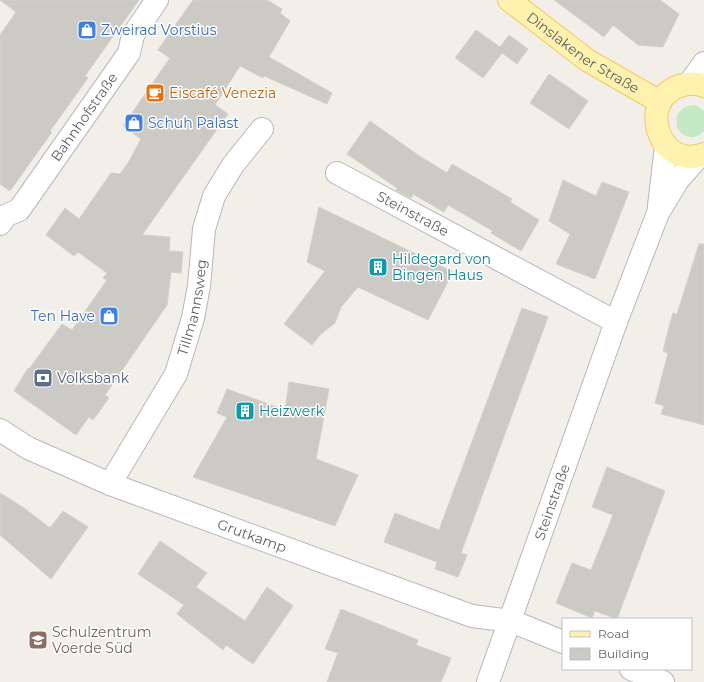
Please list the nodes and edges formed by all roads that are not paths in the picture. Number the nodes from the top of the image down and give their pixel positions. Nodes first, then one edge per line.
1 (157, 0) edge
2 (509, 0) edge
3 (704, 63) edge
4 (697, 85) edge
5 (660, 102) junction
6 (262, 129) dead end
7 (666, 146) junction
8 (702, 155) edge
9 (337, 173) dead end
10 (658, 213) junction
11 (0, 224) edge
12 (616, 322) junction
13 (0, 430) edge
14 (110, 484) junction
15 (510, 621) junction
16 (562, 642) edge
17 (633, 670) edge
18 (488, 682) edge
19 (663, 682) edge

1 - 11 street, Bahnhofstraße
2 - 5 main road, Dinslakener Straße
3 - 4 street
4 - 5 main road
5 - 7 main road
6 - 14 street, Tillmannsweg
7 - 8 main road
7 - 10 street, Steinstraße
8 - 10 street, Steinstraße
9 - 12 street, Steinstraße
10 - 12 street, Steinstraße
12 - 15 street, Steinstraße
13 - 14 street, Grutkamp
14 - 15 street, Grutkamp
15 - 16 street, Grutkamp
15 - 18 street, Steinstraße
17 - 19 street

